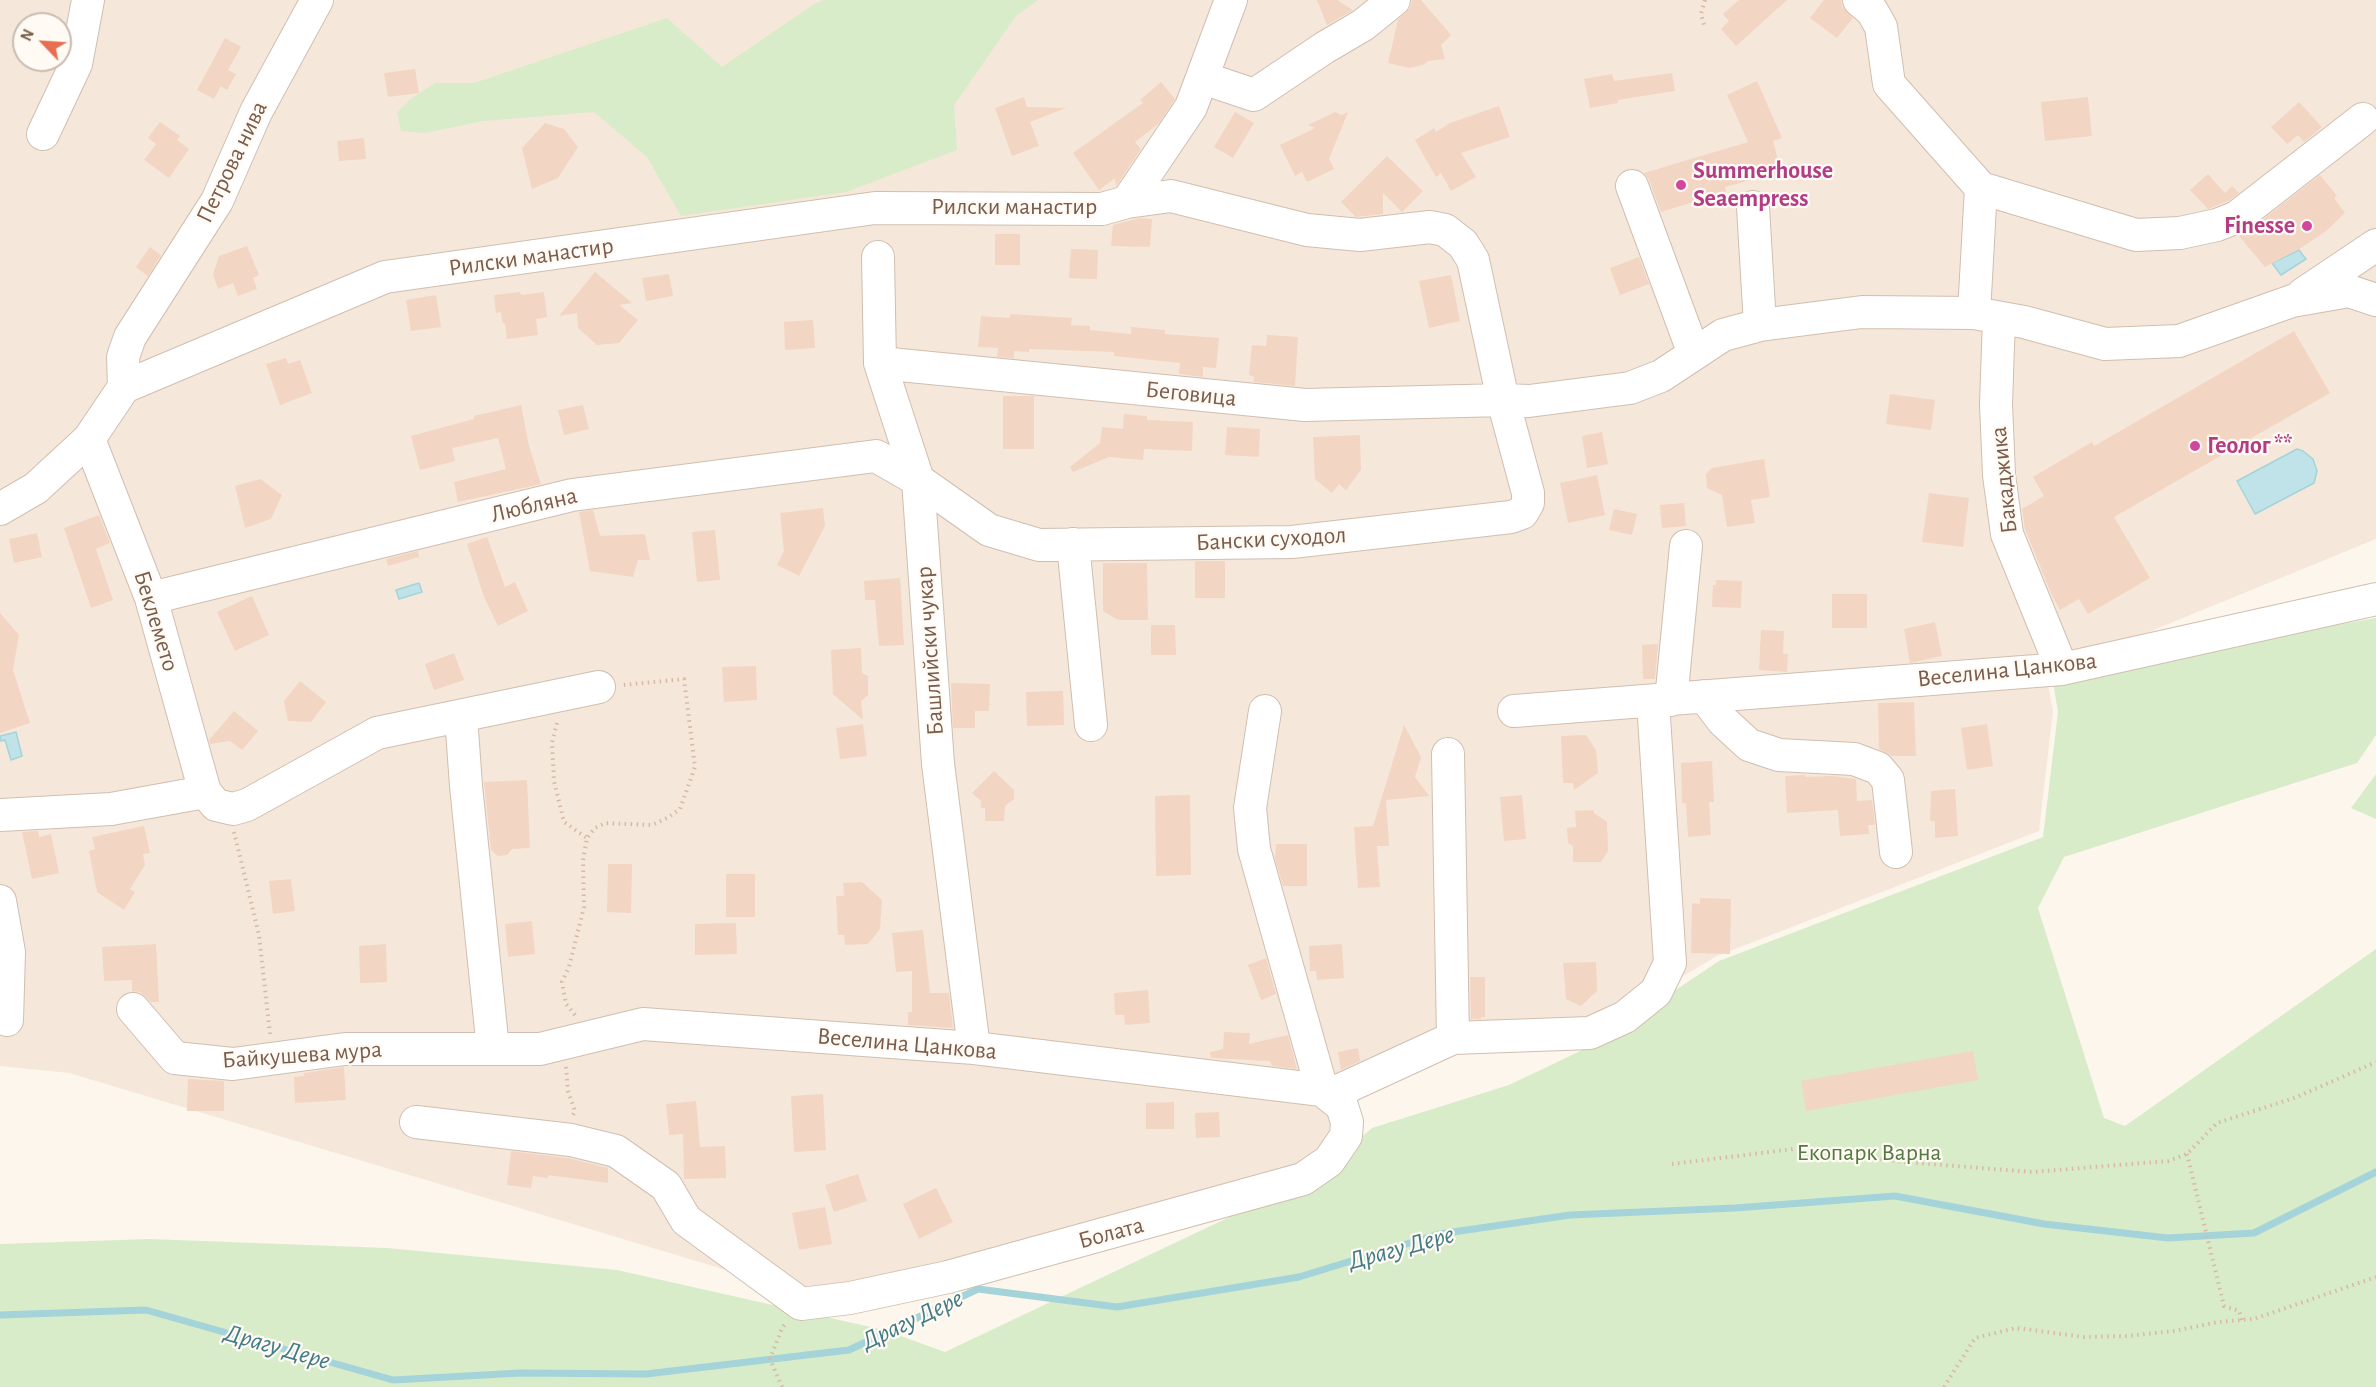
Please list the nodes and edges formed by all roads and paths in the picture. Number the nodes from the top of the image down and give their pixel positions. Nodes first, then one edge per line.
1 (88, 0) edge
2 (317, 0) edge
3 (1231, 0) edge
4 (1394, 0) edge
5 (1705, 0) edge
6 (1859, 0) edge
7 (1706, 28) dead end
8 (1203, 78) junction
9 (2363, 119) dead end
10 (43, 134) dead end
11 (1632, 186) dead end
12 (1981, 188) junction
13 (1127, 202) junction
14 (1754, 207) dead end
15 (2376, 246) edge
16 (878, 257) dead end
17 (2376, 300) edge
18 (2292, 301) junction
19 (1987, 316) junction
20 (1760, 325) junction
21 (1694, 354) junction
22 (880, 363) junction
23 (124, 387) junction
24 (1503, 400) junction
25 (89, 439) junction
26 (918, 480) junction
27 (0, 509) edge
28 (1073, 544) junction
29 (1686, 546) dead end
30 (151, 598) junction
31 (2376, 599) edge
32 (2062, 669) junction
33 (599, 687) joint
34 (1704, 696) junction
35 (1662, 701) junction
36 (1265, 711) dead end
37 (1514, 711) dead end
38 (461, 716) junction
39 (562, 716) dead end
40 (1091, 725) dead end
41 (1448, 754) dead end
42 (210, 798) junction
43 (0, 815) edge
44 (587, 838) junction
45 (1896, 852) dead end
46 (0, 901) edge
47 (134, 1009) dead end
48 (7, 1020) dead end
49 (1453, 1038) junction
50 (578, 1040) junction
51 (974, 1048) junction
52 (493, 1049) junction
53 (273, 1059) junction
54 (2376, 1062) edge
55 (1322, 1090) junction
56 (416, 1122) dead end
57 (551, 1138) junction
58 (2187, 1154) junction
59 (1672, 1164) dead end
60 (2376, 1276) edge
61 (801, 1304) junction
62 (2242, 1320) junction
63 (782, 1387) edge
64 (1944, 1387) edge

1 - 10 street
2 - 23 street, Петрова нива
3 - 8 street
4 - 8 street
5 - 7 path
6 - 12 street
8 - 13 street
9 - 12 street
11 - 21 street
12 - 19 street, Бакаджика
13 - 23 street, Рилски манастир
13 - 24 street, Рилски манастир
14 - 20 street
15 - 18 street
16 - 22 street, Башлийски чукар
17 - 18 street
18 - 19 street
19 - 20 street
19 - 32 street, Бакаджика
20 - 21 street
21 - 24 street
22 - 24 street, Беговица
22 - 26 street, Башлийски чукар
23 - 25 street
24 - 28 street, Бански суходол
25 - 27 street
25 - 30 street, Беклемето
26 - 28 street, Бански суходол
26 - 30 street, Любляна
26 - 51 street, Башлийски чукар
28 - 40 street
29 - 35 street
30 - 42 street, Беклемето
31 - 32 street, Веселина Цанкова
32 - 34 street, Веселина Цанкова
33 - 38 street
33 - 44 path
34 - 35 street, Веселина Цанкова
34 - 45 street
35 - 37 street, Веселина Цанкова
35 - 49 street, Веселина Цанкова
36 - 55 street
38 - 42 street
38 - 52 street
39 - 44 path
41 - 49 street
42 - 43 street
42 - 53 path
44 - 50 path
46 - 48 street
47 - 53 street, Байкушева мура
49 - 55 street, Веселина Цанкова
50 - 51 street, Веселина Цанкова
50 - 52 street, Веселина Цанкова
50 - 57 path
51 - 55 street, Веселина Цанкова
52 - 53 street, Байкушева мура
54 - 58 path
55 - 61 street, Болата
56 - 57 street
57 - 61 street
58 - 59 path
58 - 62 path
60 - 62 path
61 - 63 path
62 - 64 path

